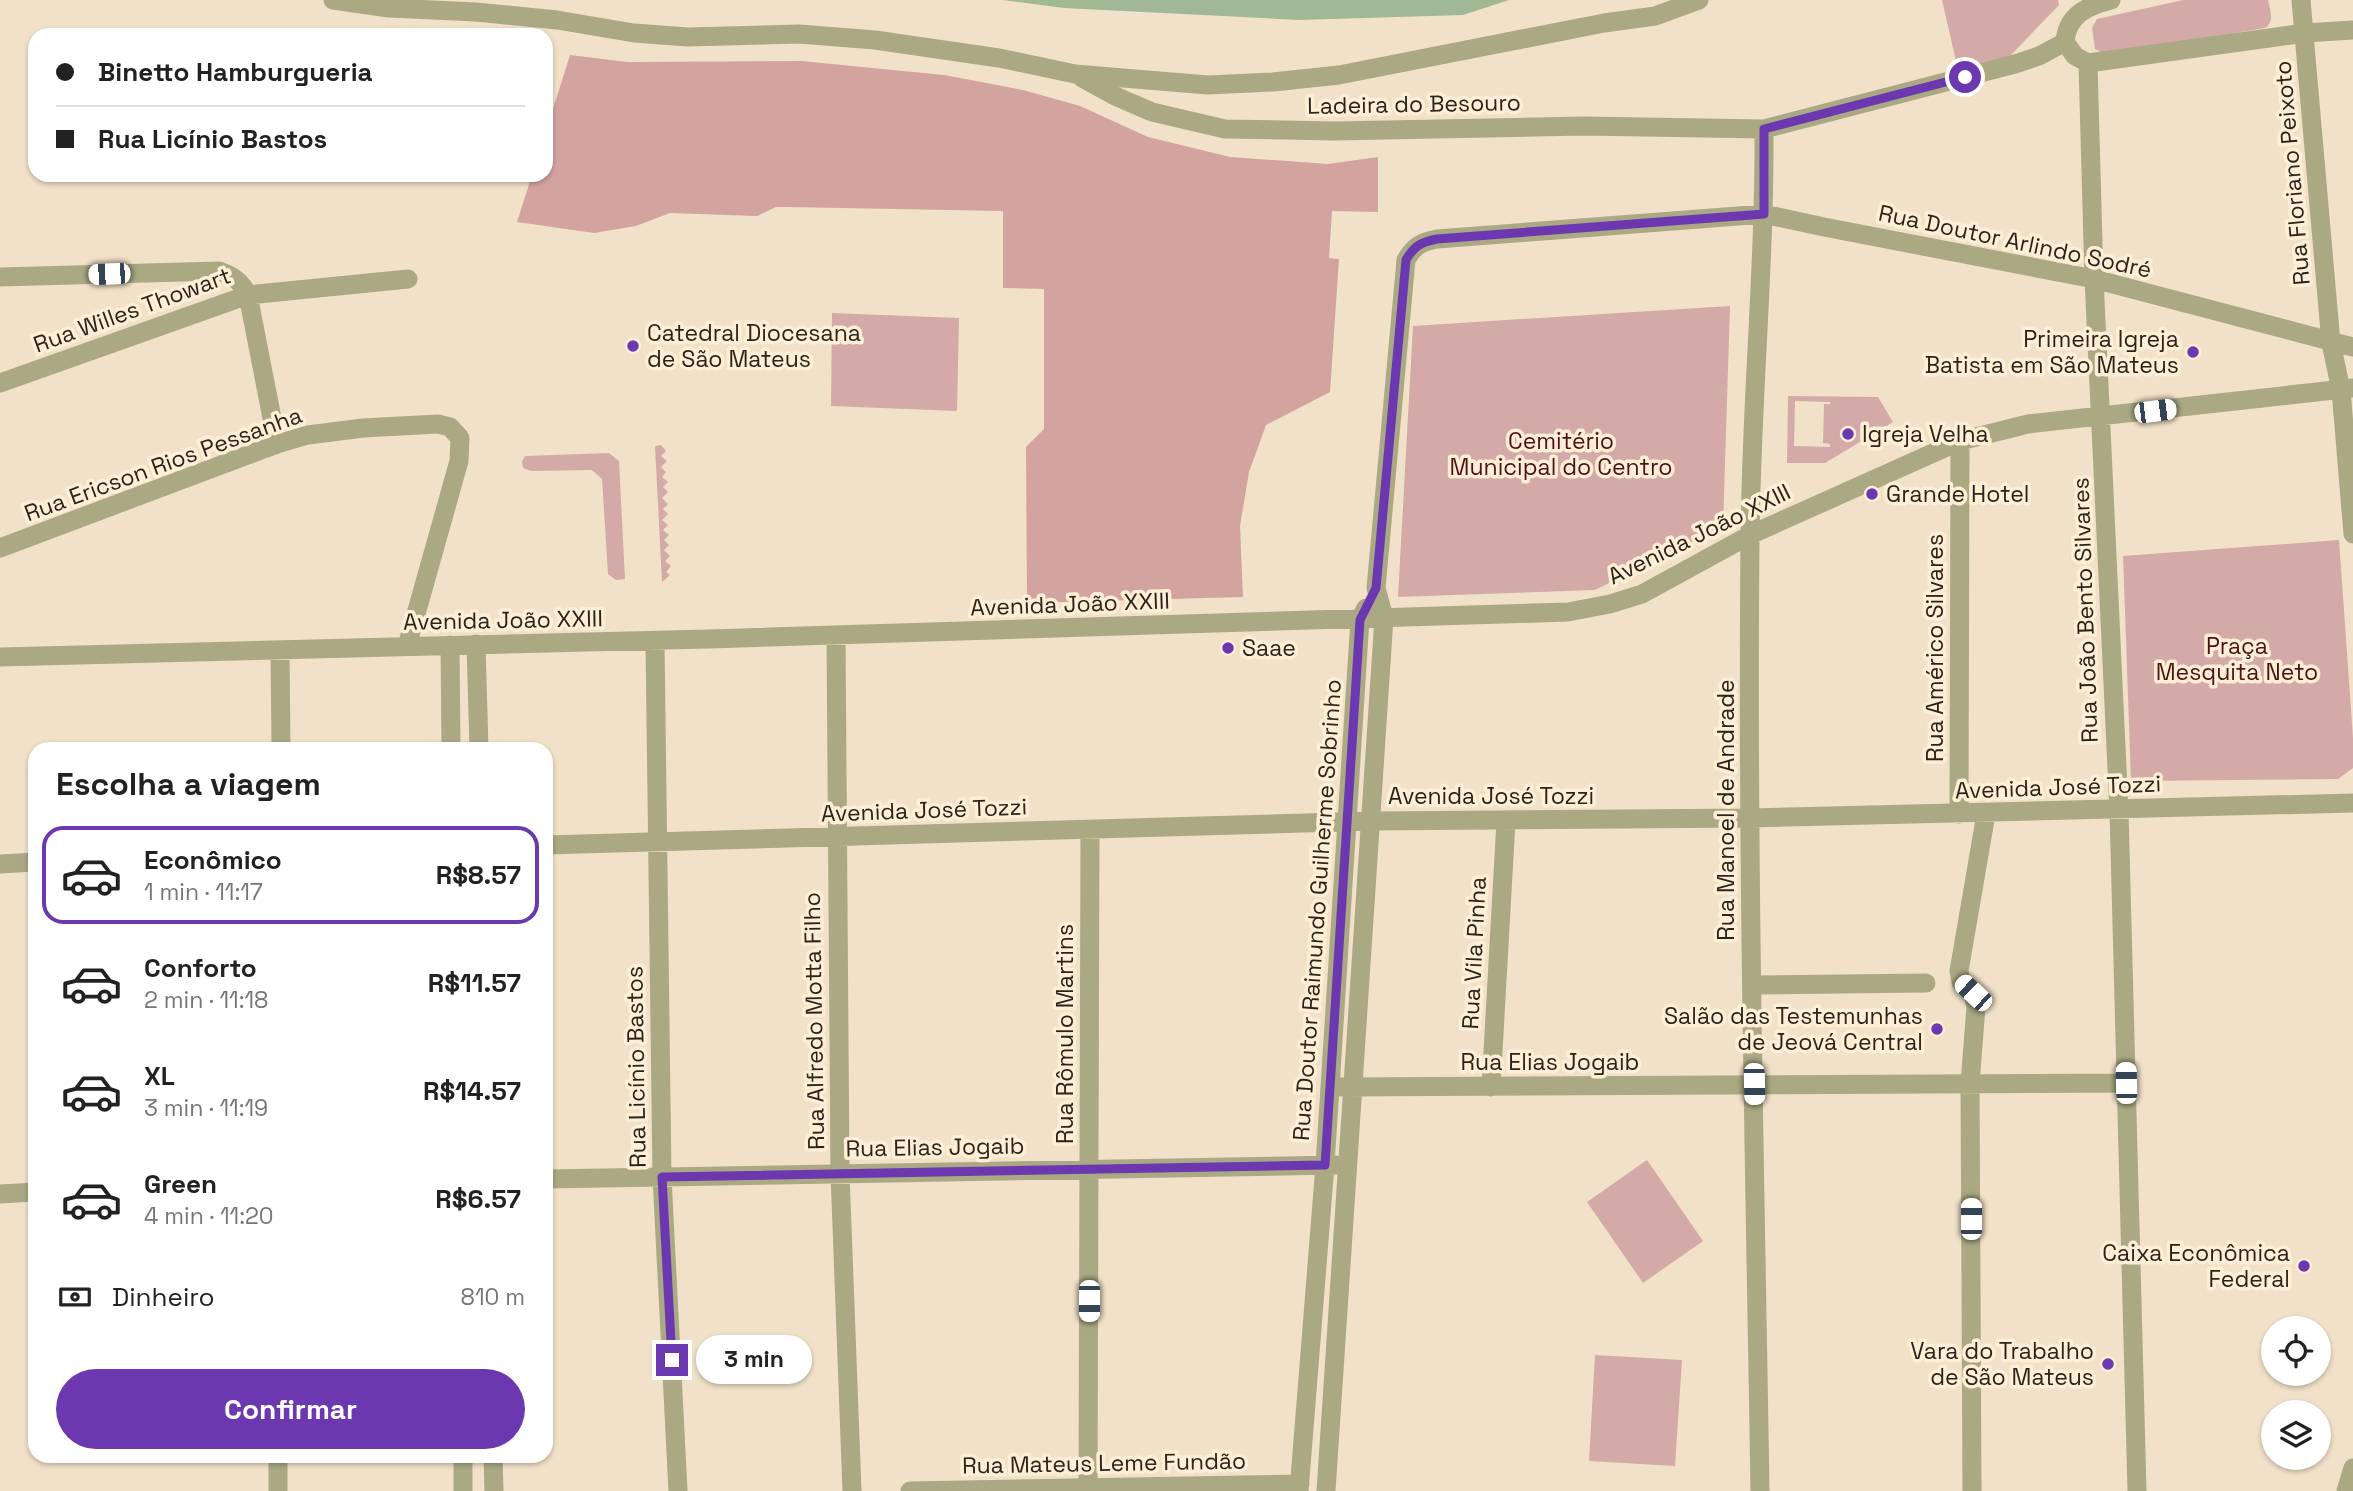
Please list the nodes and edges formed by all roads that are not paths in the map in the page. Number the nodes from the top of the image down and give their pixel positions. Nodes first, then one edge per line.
1 (333, 0) edge
2 (1699, 0) edge
3 (2111, 0) edge
4 (2301, 0) edge
5 (2353, 30) edge
6 (2305, 33) junction
7 (2065, 42) junction
8 (2088, 63) junction
9 (1075, 74) junction
10 (1764, 129) junction
11 (1764, 214) junction
12 (1406, 260) joint
13 (0, 277) edge
14 (408, 279) dead end
15 (2094, 279) junction
16 (248, 295) junction
17 (2331, 342) junction
18 (2353, 347) edge
19 (0, 383) edge
20 (2347, 389) edge
21 (2101, 417) junction
22 (1960, 441) junction
23 (277, 444) junction
24 (2353, 534) edge
25 (1750, 535) junction
26 (0, 548) edge
27 (1376, 588) junction
28 (1384, 618) junction
29 (1360, 620) junction
30 (836, 635) junction
31 (655, 642) junction
32 (476, 644) junction
33 (450, 645) junction
34 (407, 646) junction
35 (280, 650) junction
36 (0, 657) edge
37 (1353, 722) junction
38 (1376, 723) junction
39 (281, 742) edge
40 (451, 742) edge
41 (479, 742) edge
42 (2353, 803) edge
43 (2119, 811) junction
44 (1959, 814) junction
45 (1986, 814) junction
46 (1750, 818) junction
47 (1372, 821) junction
48 (1506, 821) junction
49 (1346, 822) junction
50 (1090, 830) junction
51 (836, 837) junction
52 (657, 841) junction
53 (553, 845) edge
54 (28, 862) edge
55 (0, 864) edge
56 (1926, 983) dead end
57 (1752, 985) junction
58 (1970, 1083) junction
59 (2126, 1083) junction
60 (1754, 1084) junction
61 (1329, 1086) junction
62 (1352, 1087) junction
63 (1490, 1087) junction
64 (1325, 1165) junction
65 (1347, 1165) junction
66 (1090, 1169) junction
67 (840, 1173) junction
68 (662, 1177) junction
69 (553, 1179) edge
70 (28, 1192) edge
71 (0, 1194) edge
72 (278, 1463) edge
73 (463, 1463) edge
74 (493, 1463) edge
75 (2353, 1468) edge
76 (1300, 1488) edge
77 (1088, 1489) edge
78 (278, 1491) edge
79 (463, 1491) edge
80 (494, 1491) edge
81 (678, 1491) edge
82 (852, 1491) edge
83 (910, 1491) edge
84 (1325, 1491) edge
85 (1760, 1491) edge
86 (1972, 1491) edge
87 (2137, 1491) edge
88 (2346, 1491) edge

1 - 9 street
2 - 9 street
3 - 7 street
4 - 6 street, Rua Floriano Peixoto
5 - 6 street
6 - 8 street
6 - 17 street, Rua Floriano Peixoto
7 - 8 street
7 - 10 street, Ladeira do Besouro
8 - 15 street, Rua João Bento Silvares
9 - 10 street, Ladeira do Besouro
10 - 11 street, Rua Manoel de Andrade
11 - 12 street, Rua Doutor Arlindo Sodré
11 - 15 street, Rua Doutor Arlindo Sodré
11 - 25 street, Rua Manoel de Andrade
12 - 27 street, Rua Doutor Raimundo Guilherme Sobrinho
13 - 16 street
14 - 16 street, Rua Willes Thowart
15 - 17 street, Rua Doutor Arlindo Sodré
15 - 21 street, Rua João Bento Silvares
16 - 19 street, Rua Willes Thowart
16 - 23 street
17 - 18 street, Rua Doutor Arlindo Sodré
17 - 20 street
20 - 21 street
20 - 24 street
21 - 22 street, Avenida João XXIII
21 - 43 street, Rua João Bento Silvares
22 - 25 street, Avenida João XXIII
22 - 44 street, Rua Américo Silvares
23 - 26 street, Rua Ericson Rios Pessanha
23 - 34 street, Rua Ericson Rios Pessanha
25 - 28 street, Avenida João XXIII
25 - 46 street, Rua Manoel de Andrade
27 - 28 street, Rua Doutor Raimundo Guilherme Sobrinho
27 - 29 street, Rua Doutor Raimundo Guilherme Sobrinho
28 - 29 street, Avenida João XXIII
28 - 38 street, Rua Doutor Raimundo Guilherme Sobrinho
29 - 30 street, Avenida João XXIII
29 - 37 street, Rua Doutor Raimundo Guilherme Sobrinho
30 - 31 street, Avenida João XXIII
30 - 51 street, Rua Alfredo Motta Filho
31 - 32 street, Avenida João XXIII
31 - 52 street, Rua Licínio Bastos
32 - 33 street, Avenida João XXIII
32 - 41 street
33 - 34 street, Avenida João XXIII
33 - 40 street
34 - 35 street, Avenida João XXIII
35 - 36 street, Avenida João XXIII
35 - 39 street
37 - 38 street
37 - 49 street, Rua Doutor Raimundo Guilherme Sobrinho
38 - 47 street, Rua Doutor Raimundo Guilherme Sobrinho
42 - 43 street, Avenida José Tozzi
43 - 45 street, Avenida José Tozzi
43 - 59 street, Rua João Bento Silvares
44 - 45 street, Avenida José Tozzi
44 - 46 street, Avenida José Tozzi
45 - 58 street
46 - 48 street, Avenida José Tozzi
46 - 57 street, Rua Manoel de Andrade
47 - 48 street, Avenida José Tozzi
47 - 49 street, Avenida José Tozzi
47 - 62 street, Rua Doutor Raimundo Guilherme Sobrinho
48 - 63 street, Rua Vila Pinha
49 - 50 street, Avenida José Tozzi
49 - 61 street, Rua Doutor Raimundo Guilherme Sobrinho
50 - 51 street, Avenida José Tozzi
50 - 66 street, Rua Rômulo Martins
51 - 52 street, Avenida José Tozzi
51 - 67 street, Rua Alfredo Motta Filho
52 - 53 street, Avenida José Tozzi
52 - 68 street, Rua Licínio Bastos
54 - 55 street
56 - 57 street
57 - 60 street, Rua Manoel de Andrade
58 - 59 street, Rua Elias Jogaib
58 - 60 street, Rua Elias Jogaib
58 - 86 street
59 - 87 street, Rua João Bento Silvares
60 - 63 street, Rua Elias Jogaib
60 - 85 street, Rua Manoel de Andrade
61 - 62 street, Rua Elias Jogaib
61 - 64 street, Rua Doutor Raimundo Guilherme Sobrinho
62 - 63 street, Rua Elias Jogaib
62 - 65 street, Rua Doutor Raimundo Guilherme Sobrinho
64 - 65 street, Rua Elias Jogaib
64 - 66 street, Rua Elias Jogaib
64 - 76 street, Rua Doutor Raimundo Guilherme Sobrinho
65 - 84 street, Rua Doutor Raimundo Guilherme Sobrinho
66 - 67 street, Rua Elias Jogaib
66 - 77 street, Rua Rômulo Martins
67 - 68 street, Rua Elias Jogaib
67 - 82 street, Rua Alfredo Motta Filho
68 - 69 street, Rua Elias Jogaib
68 - 81 street, Rua Licínio Bastos
70 - 71 street
72 - 78 street
73 - 79 street
74 - 80 street
75 - 88 street
76 - 77 street, Rua Mateus Leme Fundão
77 - 83 street, Rua Mateus Leme Fundão

